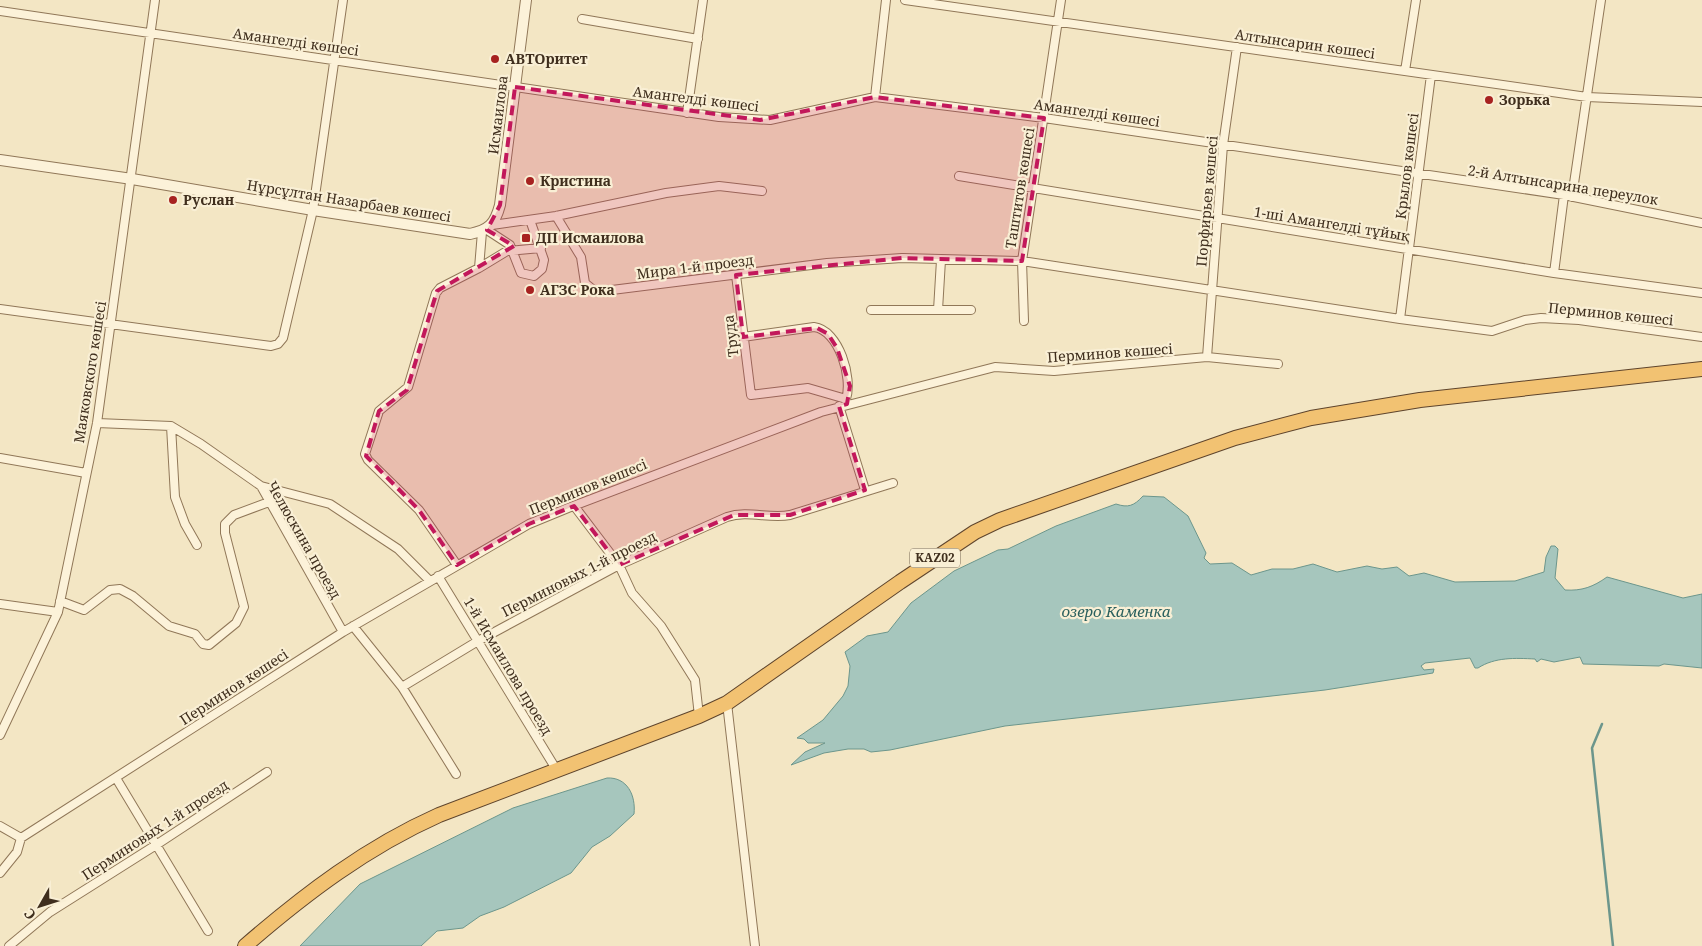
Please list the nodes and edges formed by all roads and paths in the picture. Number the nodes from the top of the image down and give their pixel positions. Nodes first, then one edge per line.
1 (155, 0) edge
2 (343, 0) edge
3 (526, 0) edge
4 (704, 0) edge
5 (886, 0) edge
6 (905, 0) edge
7 (1062, 0) edge
8 (1416, 0) edge
9 (1601, 0) edge
10 (0, 11) edge
11 (582, 19) dead end
12 (1058, 21) junction
13 (150, 33) junction
14 (698, 39) junction
15 (1237, 47) junction
16 (334, 61) junction
17 (1406, 71) junction
18 (1431, 75) junction
19 (515, 87) junction
20 (875, 97) junction
21 (1588, 97) junction
22 (1702, 102) edge
23 (687, 113) junction
24 (1044, 118) junction
25 (1223, 145) junction
26 (0, 160) edge
27 (1418, 175) junction
28 (959, 176) dead end
29 (132, 179) junction
30 (1033, 187) junction
31 (762, 191) dead end
32 (1564, 195) junction
33 (1572, 197) junction
34 (313, 210) junction
35 (556, 216) junction
36 (1218, 218) junction
37 (530, 220) junction
38 (1702, 223) edge
39 (487, 229) junction
40 (540, 248) junction
41 (513, 250) junction
42 (1409, 250) junction
43 (941, 260) junction
44 (1022, 261) junction
45 (479, 268) junction
46 (1554, 273) junction
47 (736, 275) junction
48 (1212, 290) junction
49 (1702, 293) edge
50 (0, 308) edge
51 (871, 310) dead end
52 (938, 310) junction
53 (971, 310) dead end
54 (1400, 319) junction
55 (1024, 321) dead end
56 (110, 322) junction
57 (743, 337) junction
58 (1702, 337) edge
59 (1207, 357) junction
60 (1278, 364) dead end
61 (1702, 369) edge
62 (844, 403) junction
63 (96, 423) junction
64 (171, 426) junction
65 (0, 458) edge
66 (86, 473) junction
67 (893, 483) dead end
68 (261, 486) junction
69 (865, 490) junction
70 (270, 502) junction
71 (575, 506) junction
72 (197, 545) dead end
73 (457, 565) junction
74 (619, 565) junction
75 (438, 576) junction
76 (430, 581) junction
77 (60, 602) junction
78 (0, 604) edge
79 (58, 612) junction
80 (353, 626) junction
81 (343, 632) junction
82 (478, 641) junction
83 (402, 687) junction
84 (727, 703) junction
85 (699, 716) junction
86 (0, 735) edge
87 (556, 769) junction
88 (267, 772) dead end
89 (456, 774) dead end
90 (116, 778) junction
91 (0, 826) edge
92 (21, 838) junction
93 (156, 845) junction
94 (0, 873) edge
95 (208, 931) dead end
96 (10, 946) edge
97 (245, 946) edge
98 (755, 946) edge

1 - 13 street, Маяковского көшесі
2 - 16 street
3 - 19 street, Исмаилова
4 - 14 street
5 - 20 street
6 - 12 street, Алтынсарин көшесі
7 - 12 street, Таштитов көшесі
8 - 17 street
9 - 21 street
10 - 13 street, Амангелді көшесі
11 - 14 street
12 - 15 street, Алтынсарин көшесі
12 - 24 street, Таштитов көшесі
13 - 16 street, Амангелді көшесі
13 - 29 street, Маяковского көшесі
14 - 23 street
15 - 17 street, Алтынсарин көшесі
15 - 25 street, Порфирьев көшесі
16 - 19 street, Амангелді көшесі
16 - 34 street
17 - 18 street, Алтынсарин көшесі
18 - 21 street, Алтынсарин көшесі
18 - 27 street, Крылов көшесі
19 - 23 street, Амангелді көшесі
19 - 39 street, Исмаилова
20 - 23 street, Амангелді көшесі
20 - 24 street, Амангелді көшесі
21 - 22 street, Алтынсарин көшесі
21 - 33 street
24 - 25 street, Амангелді көшесі
24 - 30 street, Таштитов көшесі
25 - 27 street, Амангелді көшесі
25 - 36 street, Порфирьев көшесі
26 - 29 street, Нұрсұлтан Назарбаев көшесі
27 - 32 street, 2-й Алтынсарина переулок
27 - 42 street, Крылов көшесі
28 - 30 street, 1-ші Амангелді тұйық
29 - 34 street, Нұрсұлтан Назарбаев көшесі
29 - 56 street, Маяковского көшесі
30 - 36 street, 1-ші Амангелді тұйық
30 - 44 street, Таштитов көшесі
31 - 35 street, Нұрсұлтан Назарбаев көшесі
32 - 33 street, 2-й Алтынсарина переулок
32 - 46 street
33 - 38 street, 2-й Алтынсарина переулок
34 - 39 street, Нұрсұлтан Назарбаев көшесі
34 - 56 street
35 - 37 street, Нұрсұлтан Назарбаев көшесі
35 - 47 street, Мира 1-й проезд
36 - 42 street, 1-ші Амангелді тұйық
36 - 48 street, Порфирьев көшесі
37 - 39 street, Нұрсұлтан Назарбаев көшесі
37 - 40 street
39 - 41 street
39 - 45 street
40 - 41 street
40 - 41 street
41 - 45 street
42 - 46 street, 1-ші Амангелді тұйық
42 - 54 street, Крылов көшесі
43 - 44 street
43 - 47 street, Мира 1-й проезд
43 - 52 street
44 - 48 street
44 - 55 street, Таштитов көшесі
45 - 73 street
46 - 49 street, 1-ші Амангелді тұйық
47 - 57 street, Труда
48 - 54 street, Перминов көшесі
48 - 59 street, Порфирьев көшесі
50 - 56 street
51 - 52 street
52 - 53 street
54 - 58 street, Перминов көшесі
56 - 63 street, Маяковского көшесі
57 - 62 street, Труда
57 - 62 street
59 - 60 street, Перминов көшесі
59 - 62 street, Перминов көшесі
61 - 84 highway, KAZ02
62 - 69 street
62 - 71 street, Перминов көшесі
63 - 64 street, Челюскина проезд
63 - 66 street, Маяковского көшесі
64 - 68 street, Челюскина проезд
64 - 72 street
65 - 66 street
66 - 77 street, Маяковского көшесі
67 - 69 street, Перминовых 1-й проезд
68 - 70 street, Челюскина проезд
68 - 76 street
69 - 74 street, Перминовых 1-й проезд
70 - 77 street
70 - 81 street, Челюскина проезд
71 - 73 street, Перминов көшесі
71 - 74 street
73 - 75 street, Перминов көшесі
74 - 82 street, Перминовых 1-й проезд
74 - 85 street
75 - 76 street, Перминов көшесі
75 - 82 street, 1-й Исмаилова проезд
76 - 80 street, Перминов көшесі
77 - 79 street, Маяковского көшесі
78 - 79 street
79 - 86 street, Маяковского көшесі
80 - 81 street, Перминов көшесі
80 - 83 street
81 - 90 street, Перминов көшесі
82 - 83 street, Перминовых 1-й проезд
82 - 87 street, 1-й Исмаилова проезд
83 - 89 street
84 - 85 highway, KAZ02
84 - 98 street
85 - 87 highway, KAZ02
87 - 97 highway, KAZ02
88 - 93 street, Перминовых 1-й проезд
90 - 92 street, Перминов көшесі
90 - 93 street
91 - 92 street
92 - 94 street
93 - 95 street
93 - 96 street, Перминовых 1-й проезд

